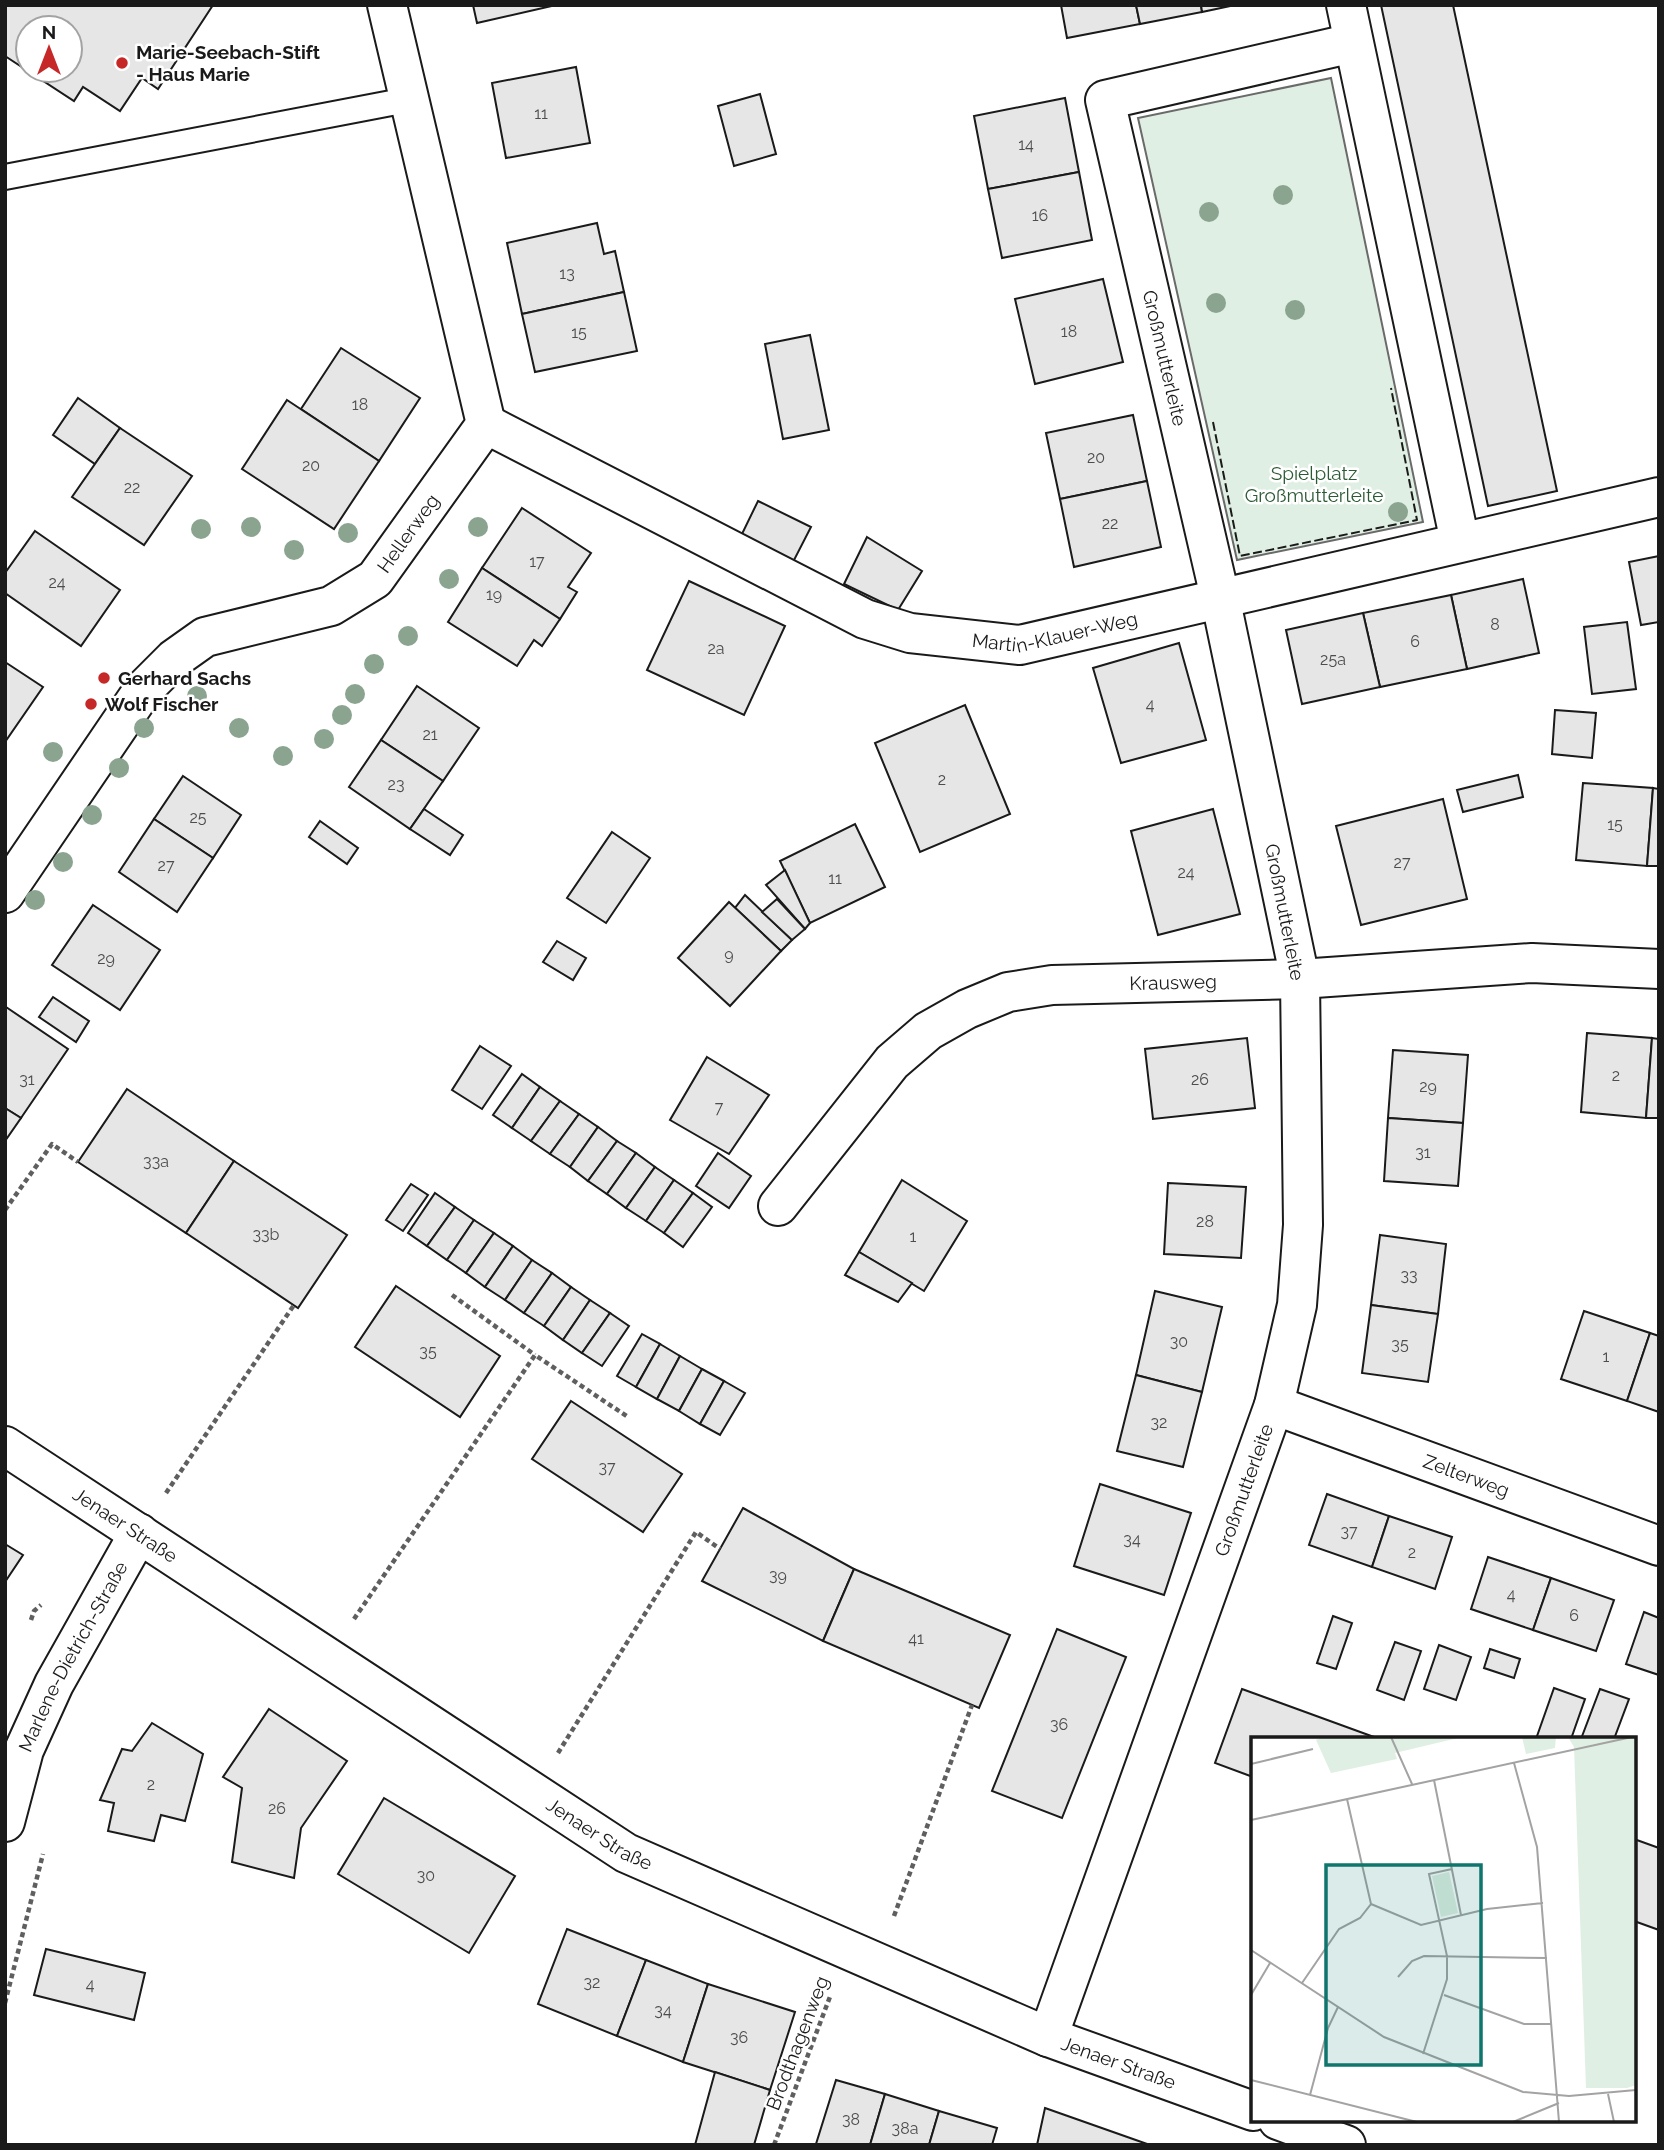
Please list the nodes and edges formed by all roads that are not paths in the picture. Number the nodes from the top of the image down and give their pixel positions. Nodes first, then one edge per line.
1 (387, 5) edge
2 (1346, 5) edge
3 (1353, 43) junction
4 (407, 100) junction
5 (5, 177) edge
6 (486, 424) junction
7 (1659, 497) edge
8 (1460, 542) junction
9 (1220, 597) junction
10 (5, 893) edge
11 (1659, 970) edge
12 (1300, 979) junction
13 (778, 1206) dead end
14 (1274, 1405) junction
15 (5, 1446) edge
16 (139, 1533) junction
17 (1659, 1546) edge
18 (5, 1822) edge
19 (1048, 2037) junction
20 (1251, 2110) edge
21 (1283, 2122) edge
22 (1346, 2145) edge

1 - 4 street
2 - 3 street
3 - 8 street
3 - 9 street, Großmutterleite
4 - 5 lane
4 - 6 street
6 - 9 street, Martin-Klauer-Weg
6 - 10 street, Hellerweg
7 - 8 street, Martin-Klauer-Weg
8 - 9 street, Martin-Klauer-Weg
9 - 12 street, Großmutterleite
11 - 12 street, Krausweg
12 - 13 street, Krausweg
12 - 14 street, Großmutterleite
14 - 17 street, Zelterweg
14 - 19 street, Großmutterleite
15 - 16 street, Jenaer Straße
16 - 18 street, Marlene-Dietrich-Straße
16 - 19 street, Jenaer Straße
19 - 20 street, Jenaer Straße
21 - 22 street

